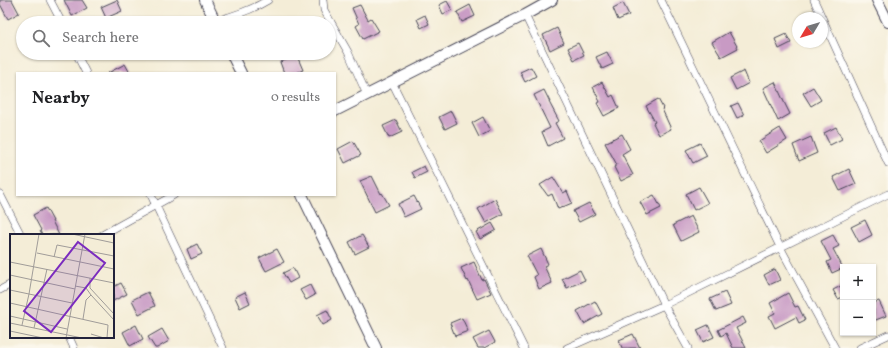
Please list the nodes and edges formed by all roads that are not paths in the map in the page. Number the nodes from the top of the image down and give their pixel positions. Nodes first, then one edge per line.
1 (50, 0) edge
2 (205, 0) edge
3 (268, 0) edge
4 (323, 0) edge
5 (552, 0) edge
6 (661, 0) edge
7 (814, 0) edge
8 (878, 0) edge
9 (524, 15) junction
10 (58, 16) edge
11 (213, 16) edge
12 (234, 16) edge
13 (327, 16) edge
14 (888, 22) edge
15 (336, 31) edge
16 (80, 60) edge
17 (234, 60) edge
18 (86, 72) edge
19 (240, 72) edge
20 (392, 82) junction
21 (367, 95) junction
22 (336, 110) edge
23 (888, 163) edge
24 (0, 194) edge
25 (888, 194) edge
26 (152, 196) edge
27 (172, 196) edge
28 (302, 196) edge
29 (156, 205) junction
30 (20, 234) edge
31 (104, 234) edge
32 (780, 247) junction
33 (10, 285) edge
34 (0, 290) edge
35 (664, 305) junction
36 (888, 335) edge
37 (69, 338) edge
38 (74, 348) edge
39 (224, 348) edge
40 (376, 348) edge
41 (524, 348) edge
42 (566, 348) edge
43 (688, 348) edge
44 (835, 348) edge
45 (860, 348) edge

1 - 10 street
2 - 11 street
3 - 12 street
4 - 13 street
5 - 9 street
6 - 32 street
7 - 23 street
8 - 14 street
9 - 20 street
9 - 35 street
15 - 21 street
16 - 18 street
17 - 19 street
20 - 21 street
20 - 41 street
21 - 22 street
24 - 30 street
25 - 32 street
26 - 29 street
27 - 29 street
28 - 40 street
29 - 31 street
29 - 39 street
32 - 35 street
32 - 44 street
33 - 34 street
35 - 42 street
35 - 43 street
36 - 45 street
37 - 38 street

